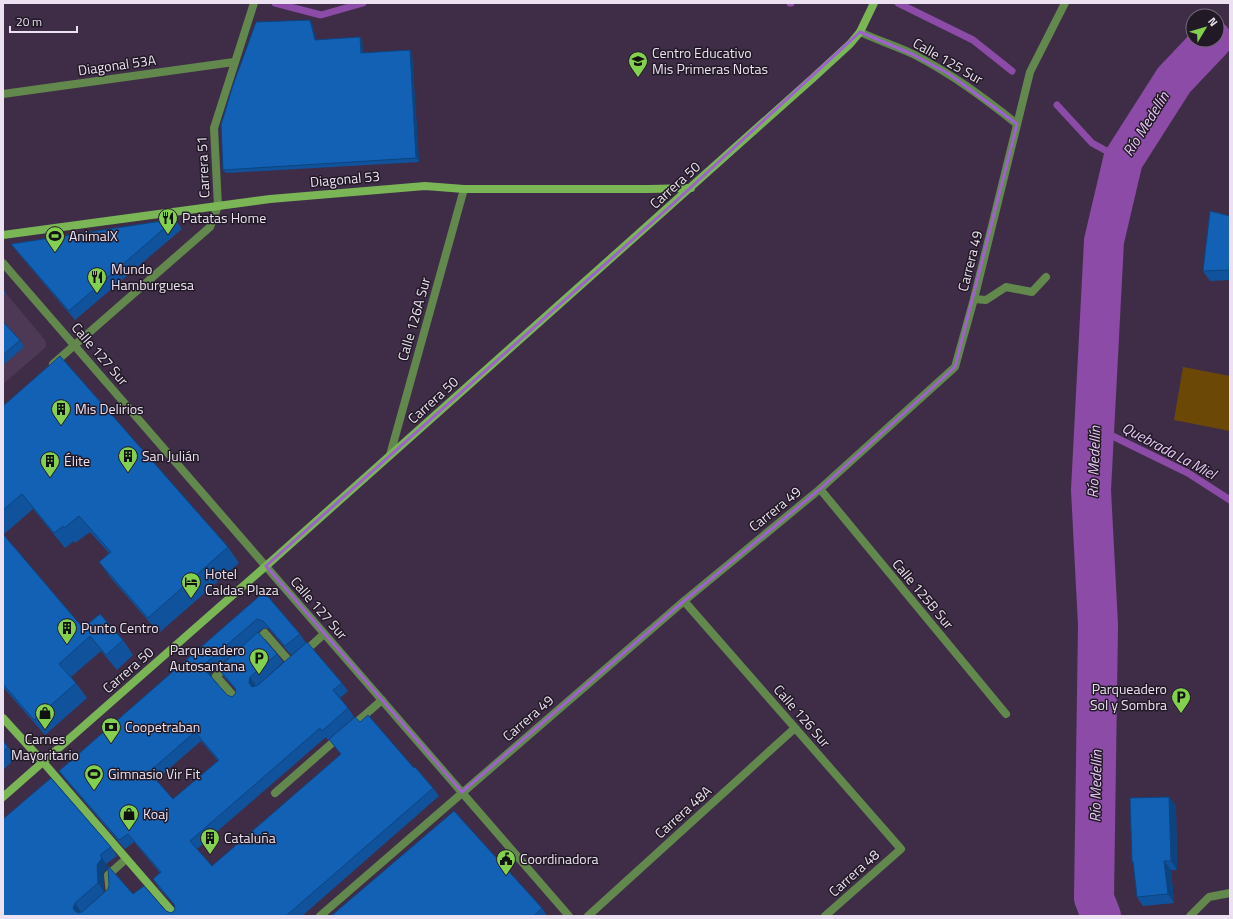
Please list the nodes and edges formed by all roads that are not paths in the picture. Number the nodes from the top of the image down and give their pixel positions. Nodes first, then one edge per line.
1 (254, 3) edge
2 (874, 3) edge
3 (1065, 3) edge
4 (860, 32) junction
5 (234, 62) junction
6 (3, 94) edge
7 (1017, 124) junction
8 (691, 188) junction
9 (464, 189) junction
10 (218, 206) junction
11 (3, 235) edge
12 (3, 262) edge
13 (1046, 277) dead end
14 (974, 299) junction
15 (74, 345) junction
16 (49, 368) edge
17 (390, 455) junction
18 (820, 489) junction
19 (266, 566) junction
20 (684, 601) junction
21 (324, 634) junction
22 (249, 648) edge
23 (232, 662) edge
24 (237, 700) edge
25 (382, 700) junction
26 (1006, 714) dead end
27 (3, 718) edge
28 (795, 728) junction
29 (43, 762) junction
30 (462, 792) junction
31 (275, 793) dead end
32 (3, 797) edge
33 (901, 849) joint
34 (126, 859) junction
35 (1230, 893) edge
36 (100, 903) edge
37 (176, 916) edge
38 (320, 916) edge
39 (569, 916) edge
40 (588, 916) edge
41 (825, 916) edge
42 (1190, 916) edge

1 - 5 street, Carrera 51
2 - 4 main road, Carrera 50
3 - 7 street, Carrera 49
4 - 7 street, Calle 125 Sur
4 - 8 main road, Carrera 50
5 - 6 street, Diagonal 53A
5 - 10 street, Carrera 51
7 - 14 street, Carrera 49
8 - 9 main road, Diagonal 53
8 - 17 main road, Carrera 50
9 - 10 main road, Diagonal 53
9 - 17 street, Calle 126A Sur
10 - 11 main road, Diagonal 53
10 - 15 street, Carrera 51
12 - 15 street, Calle 127 Sur
13 - 14 street
14 - 18 street, Carrera 49
15 - 16 street, Carrera 51
15 - 19 street, Calle 127 Sur
17 - 19 main road, Carrera 50
18 - 20 street, Carrera 49
18 - 26 street, Calle 125B Sur
19 - 21 street, Calle 127 Sur
19 - 29 main road, Carrera 50
20 - 28 street, Calle 126 Sur
20 - 30 street, Carrera 49
21 - 22 street
21 - 25 street, Calle 127 Sur
23 - 24 street
25 - 30 street, Calle 127 Sur
25 - 31 street
27 - 29 main road
28 - 33 street, Calle 126 Sur
28 - 40 street, Carrera 48A
29 - 32 main road, Carrera 50
29 - 34 main road
30 - 38 street, Carrera 49
30 - 39 street, Calle 127 Sur
33 - 41 street, Carrera 48
34 - 36 street
34 - 37 main road
35 - 42 street

